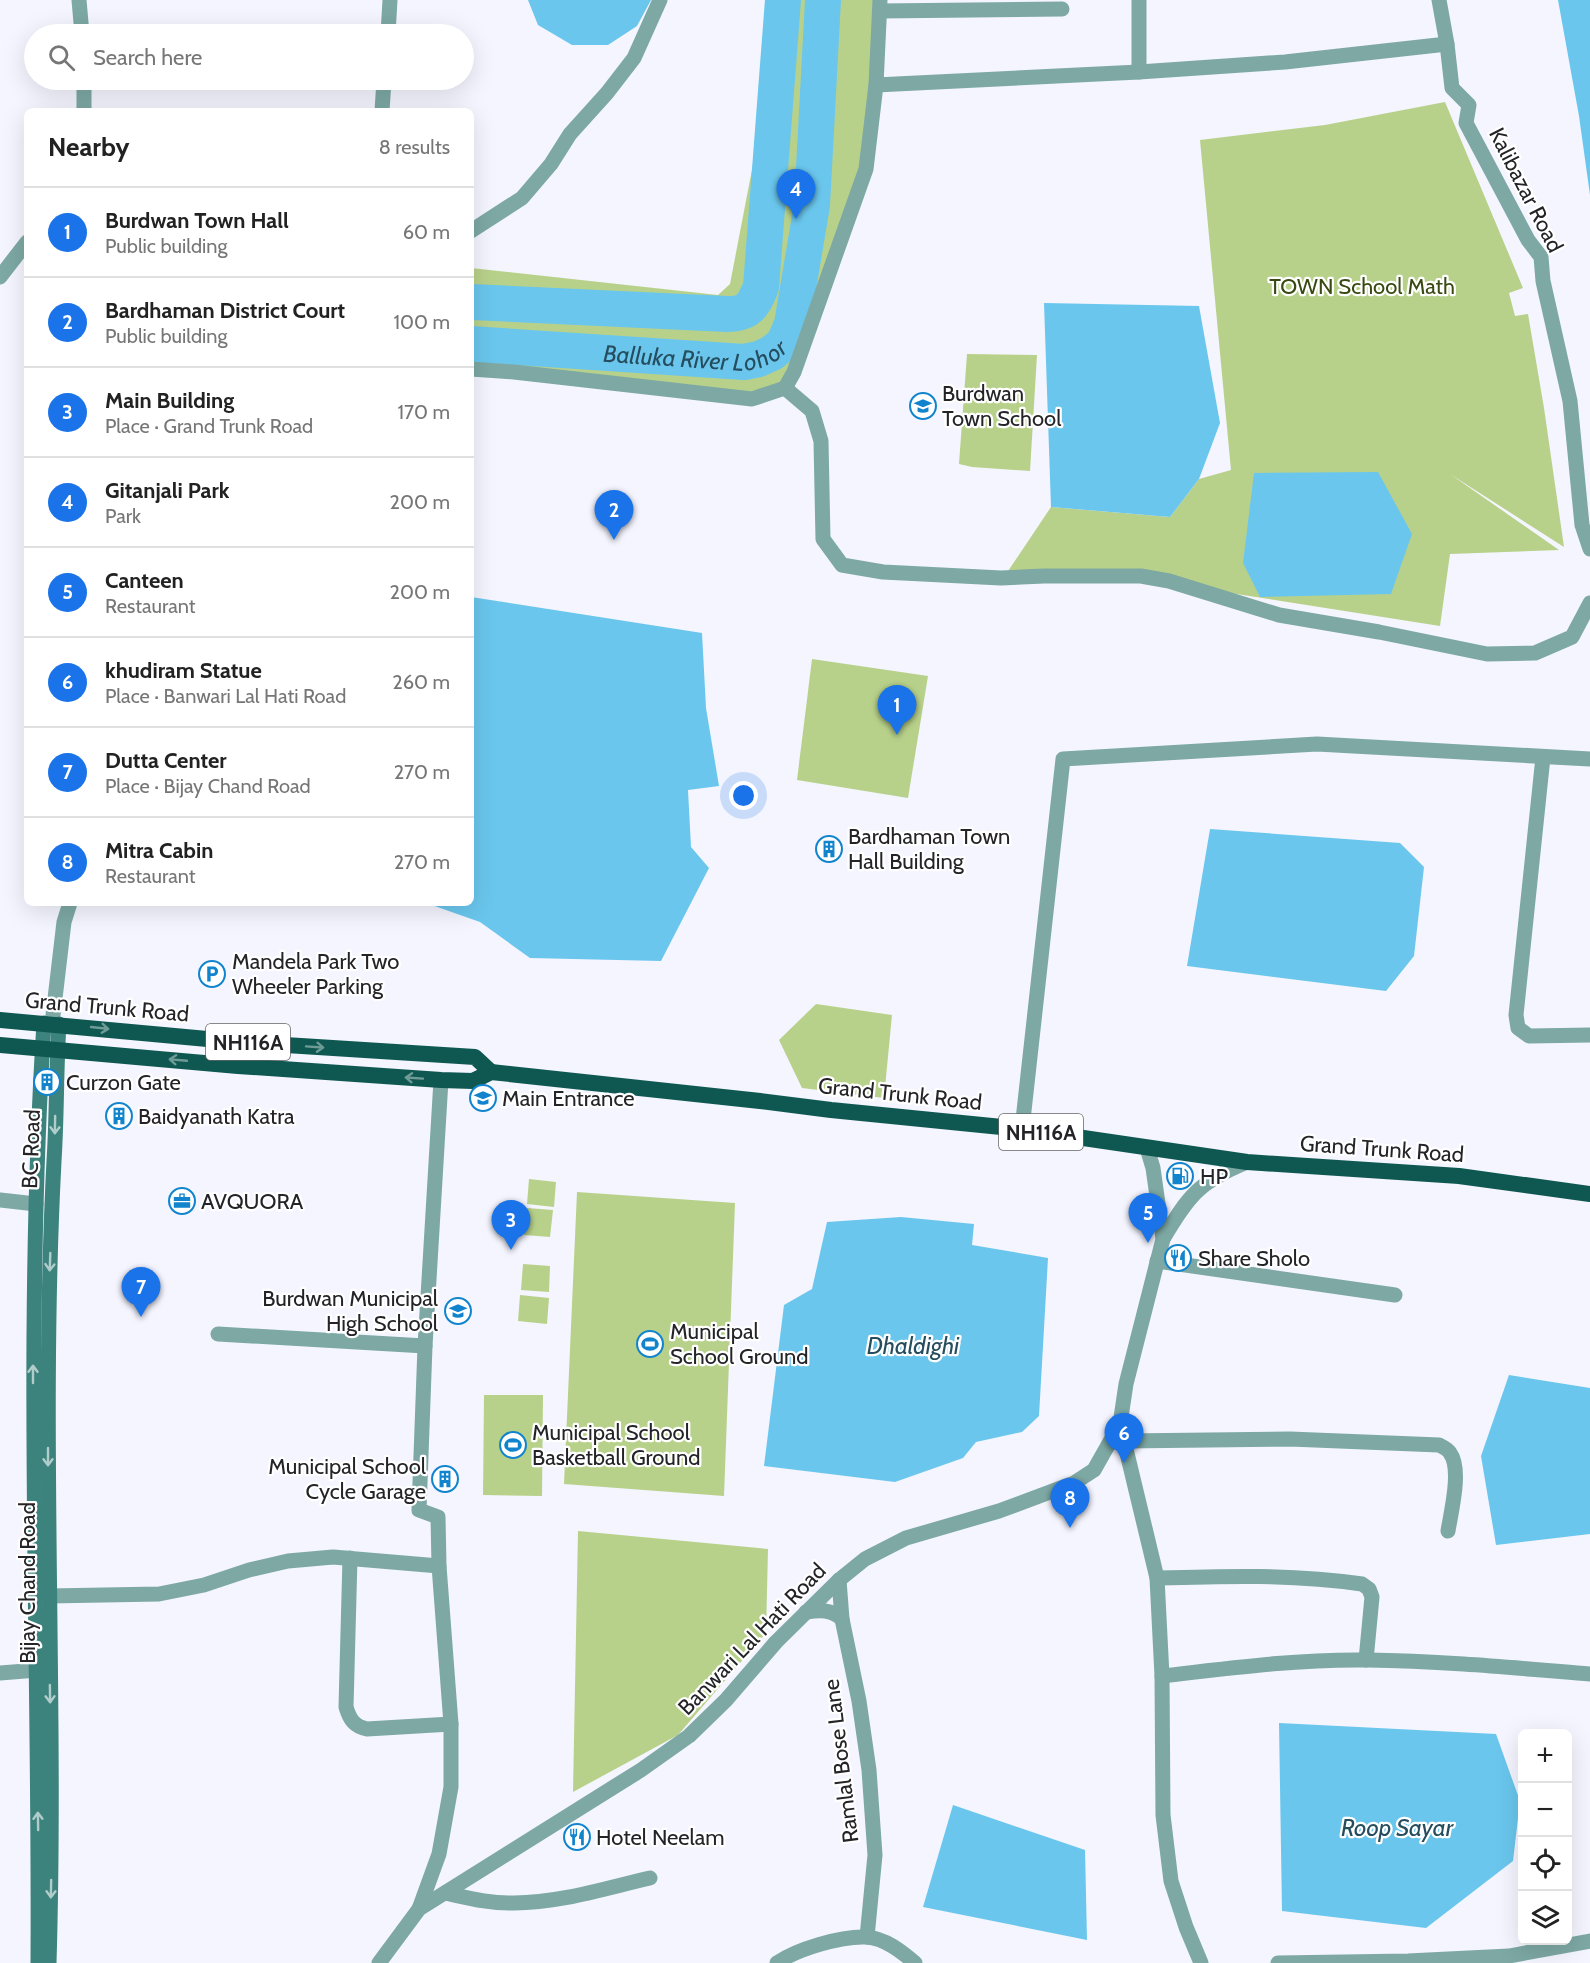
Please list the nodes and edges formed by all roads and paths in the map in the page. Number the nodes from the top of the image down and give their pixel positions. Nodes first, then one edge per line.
1 (79, 0) edge
2 (390, 0) edge
3 (660, 0) edge
4 (1139, 0) edge
5 (1438, 0) edge
6 (880, 5) edge
7 (1062, 9) dead end
8 (81, 24) edge
9 (389, 24) edge
10 (1447, 44) junction
11 (1139, 72) junction
12 (876, 85) junction
13 (84, 90) edge
14 (383, 90) edge
15 (84, 108) edge
16 (382, 108) edge
17 (474, 229) edge
18 (24, 246) edge
19 (0, 278) edge
20 (474, 369) edge
21 (785, 388) junction
22 (1590, 549) edge
23 (1590, 603) edge
24 (1543, 757) junction
25 (1590, 759) edge
26 (69, 906) edge
27 (0, 1020) edge
28 (52, 1024) junction
29 (1590, 1035) edge
30 (0, 1045) edge
31 (50, 1048) junction
32 (491, 1072) junction
33 (441, 1080) junction
34 (1022, 1130) junction
35 (1147, 1148) junction
36 (1247, 1162) junction
37 (1590, 1194) edge
38 (0, 1200) edge
39 (44, 1204) junction
40 (1163, 1239) junction
41 (1157, 1261) junction
42 (1395, 1295) dead end
43 (218, 1334) dead end
44 (424, 1346) junction
45 (1120, 1424) junction
46 (1124, 1441) junction
47 (1448, 1531) dead end
48 (350, 1558) junction
49 (439, 1566) junction
50 (1157, 1578) junction
51 (839, 1580) junction
52 (49, 1596) junction
53 (806, 1612) junction
54 (842, 1619) junction
55 (1366, 1660) junction
56 (43, 1670) junction
57 (0, 1673) edge
58 (1590, 1674) edge
59 (1162, 1676) junction
60 (451, 1724) junction
61 (650, 1878) dead end
62 (445, 1893) junction
63 (419, 1909) junction
64 (867, 1937) junction
65 (1590, 1941) edge
66 (1510, 1959) edge
67 (1408, 1962) edge
68 (38, 1963) edge
69 (49, 1963) edge
70 (379, 1963) edge
71 (777, 1963) edge
72 (915, 1963) edge
73 (1202, 1963) edge
74 (1278, 1963) edge

1 - 8 street
2 - 9 street
3 - 17 street
4 - 11 street
5 - 10 street, Kalibazar Road
6 - 7 street
6 - 12 street
10 - 11 street
10 - 22 street, Kalibazar Road
11 - 12 street
12 - 21 street
13 - 15 street
14 - 16 street
18 - 19 street
20 - 21 street
21 - 23 street
24 - 25 street
24 - 29 street
24 - 34 street
26 - 28 street
27 - 28 highway, Grand Trunk Road / NH116A
28 - 31 main road, BC Road
28 -> 32 highway, Grand Trunk Road / NH116A
30 - 31 highway, Grand Trunk Road / NH116A
33 -> 31 highway, Grand Trunk Road / NH116A
31 - 39 main road, BC Road
32 - 33 highway, Grand Trunk Road / NH116A
32 - 34 highway, Grand Trunk Road / NH116A
33 - 44 street
34 - 35 highway, Grand Trunk Road / NH116A
35 - 36 highway, Grand Trunk Road / NH116A
35 - 40 street, Banwari Lal Hati Road
36 - 37 highway, Grand Trunk Road / NH116A
36 - 40 street
38 - 39 street
39 -> 52 main road, Bijay Chand Road
56 -> 39 main road, Bijay Chand Road
40 - 41 street, Banwari Lal Hati Road
41 - 42 street
41 - 45 street, Banwari Lal Hati Road
43 - 44 street
44 - 49 street
45 - 46 street
45 - 51 street, Banwari Lal Hati Road
46 - 47 street
46 - 50 street
48 - 49 street
48 - 52 street
48 - 60 street
49 - 60 street
50 - 55 street
50 - 59 street
51 - 53 street, Banwari Lal Hati Road
51 - 54 street, Ramlal Bose Lane
52 - 56 main road, Bijay Chand Road
53 - 54 street
53 - 62 street, Banwari Lal Hati Road
54 - 64 street, Ramlal Bose Lane
55 - 58 street
55 - 59 street
56 - 57 street
68 -> 56 main road, Bijay Chand Road
56 -> 69 main road, Bijay Chand Road
59 - 73 street
60 - 63 street
61 - 62 street
62 - 63 street, Banwari Lal Hati Road
63 - 70 street, Banwari Lal Hati Road
64 - 71 street
64 - 72 street
65 - 66 street
66 - 67 street
67 - 74 street

